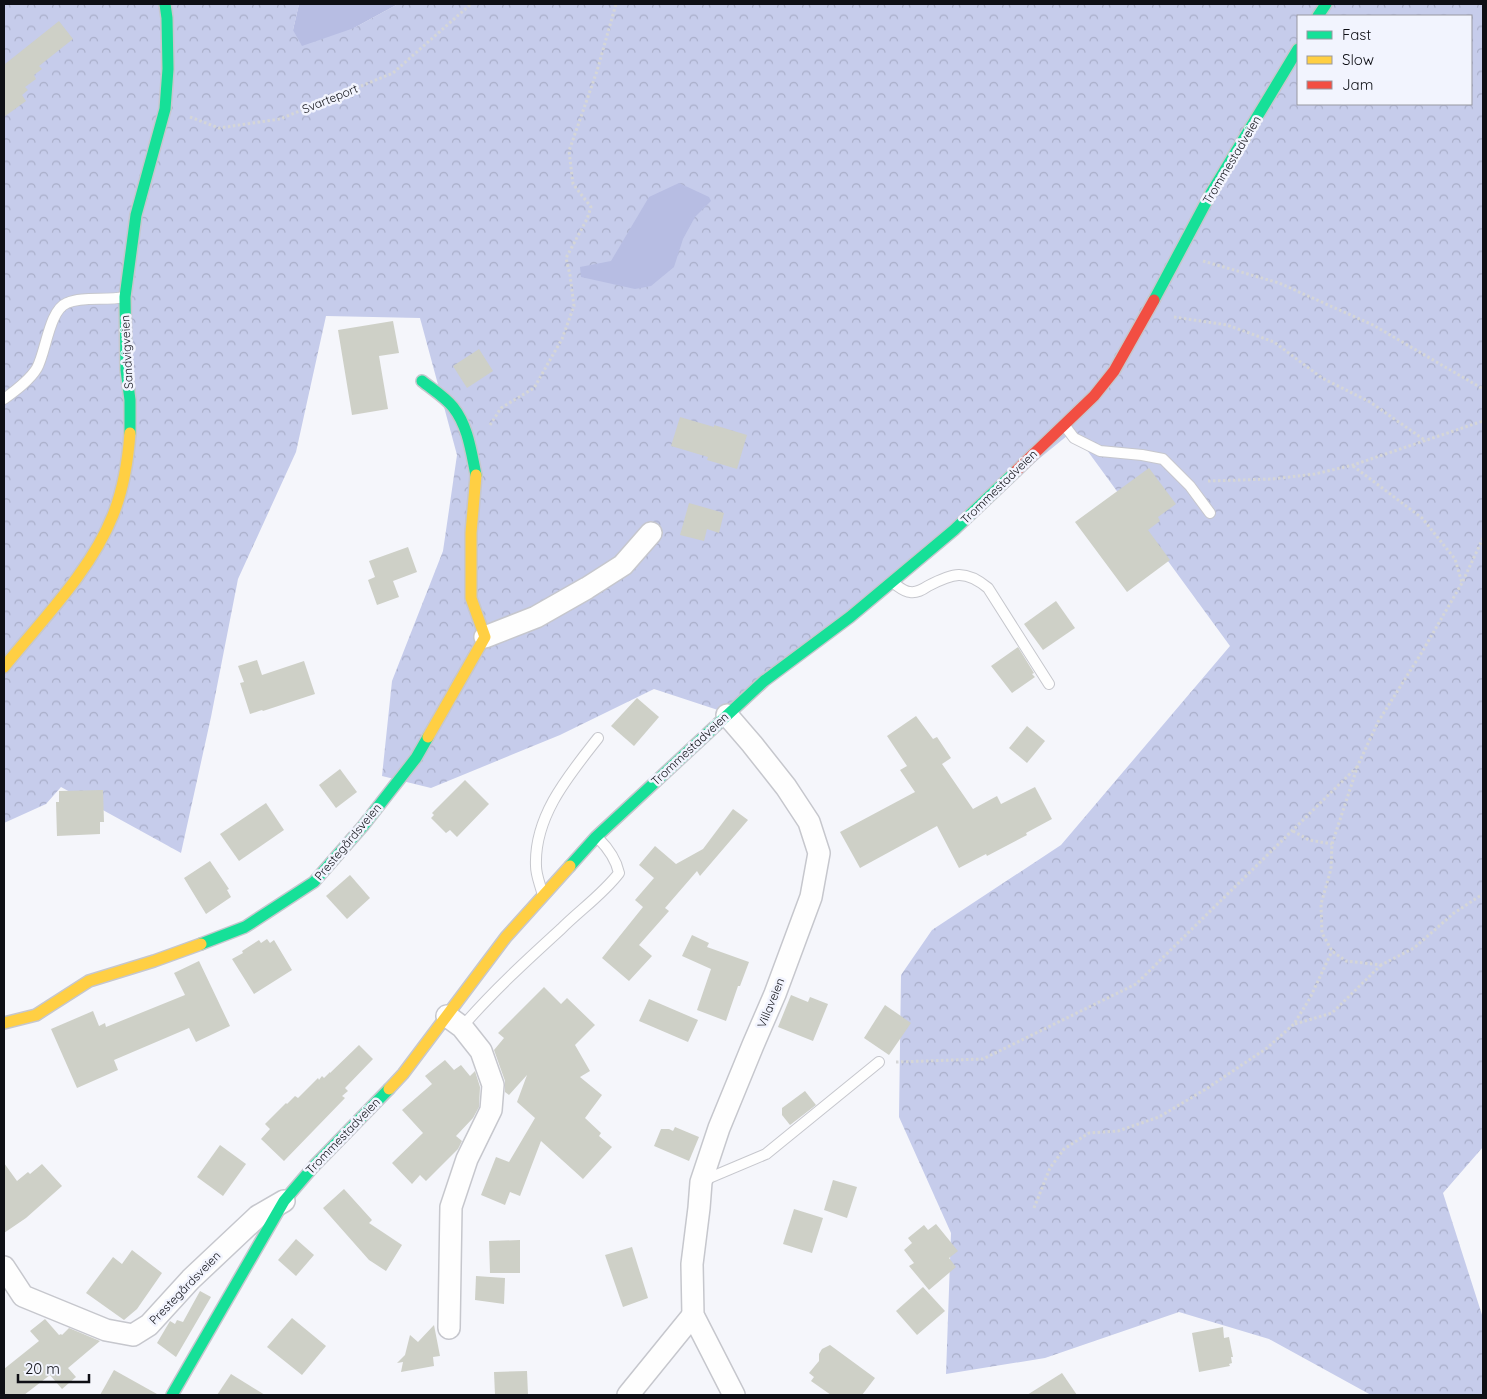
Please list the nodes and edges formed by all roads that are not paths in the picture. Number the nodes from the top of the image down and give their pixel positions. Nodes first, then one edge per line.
1 (165, 4) edge
2 (1326, 4) edge
3 (1319, 15) edge
4 (1297, 52) edge
5 (125, 297) junction
6 (422, 381) dead end
7 (4, 400) edge
8 (1065, 425) junction
9 (1210, 513) dead end
10 (651, 532) dead end
11 (892, 583) junction
12 (485, 637) junction
13 (5, 662) edge
14 (1049, 684) dead end
15 (727, 715) junction
16 (598, 738) dead end
17 (596, 837) junction
18 (543, 896) junction
19 (454, 1021) junction
20 (4, 1023) edge
21 (879, 1062) road end
22 (701, 1182) junction
23 (284, 1201) junction
24 (4, 1267) edge
25 (13, 1299) edge
26 (693, 1315) junction
27 (448, 1328) dead end
28 (172, 1395) edge
29 (628, 1395) edge
30 (734, 1395) edge

1 - 5 main road, Sandvigveien
2 - 3 main road
4 - 8 main road, Trommestadveien
5 - 7 lane
5 - 13 main road, Sandvigveien
6 - 12 main road
8 - 9 lane
8 - 11 main road, Trommestadveien
10 - 12 street
11 - 14 lane
11 - 15 main road, Trommestadveien
12 - 20 main road, Prestegårdsveien
15 - 17 main road, Trommestadveien
15 - 22 street, Villaveien
16 - 18 lane
17 - 18 main road, Trommestadveien
17 - 19 lane, Trommestadveien
18 - 19 main road, Trommestadveien
19 - 23 main road, Trommestadveien
19 - 27 street
21 - 22 lane
22 - 26 street, Villaveien
23 - 25 street, Prestegårdsveien
23 - 28 main road, Trommestadveien
24 - 25 street, Prestegårdsveien
26 - 29 street
26 - 30 street, Villaveien

